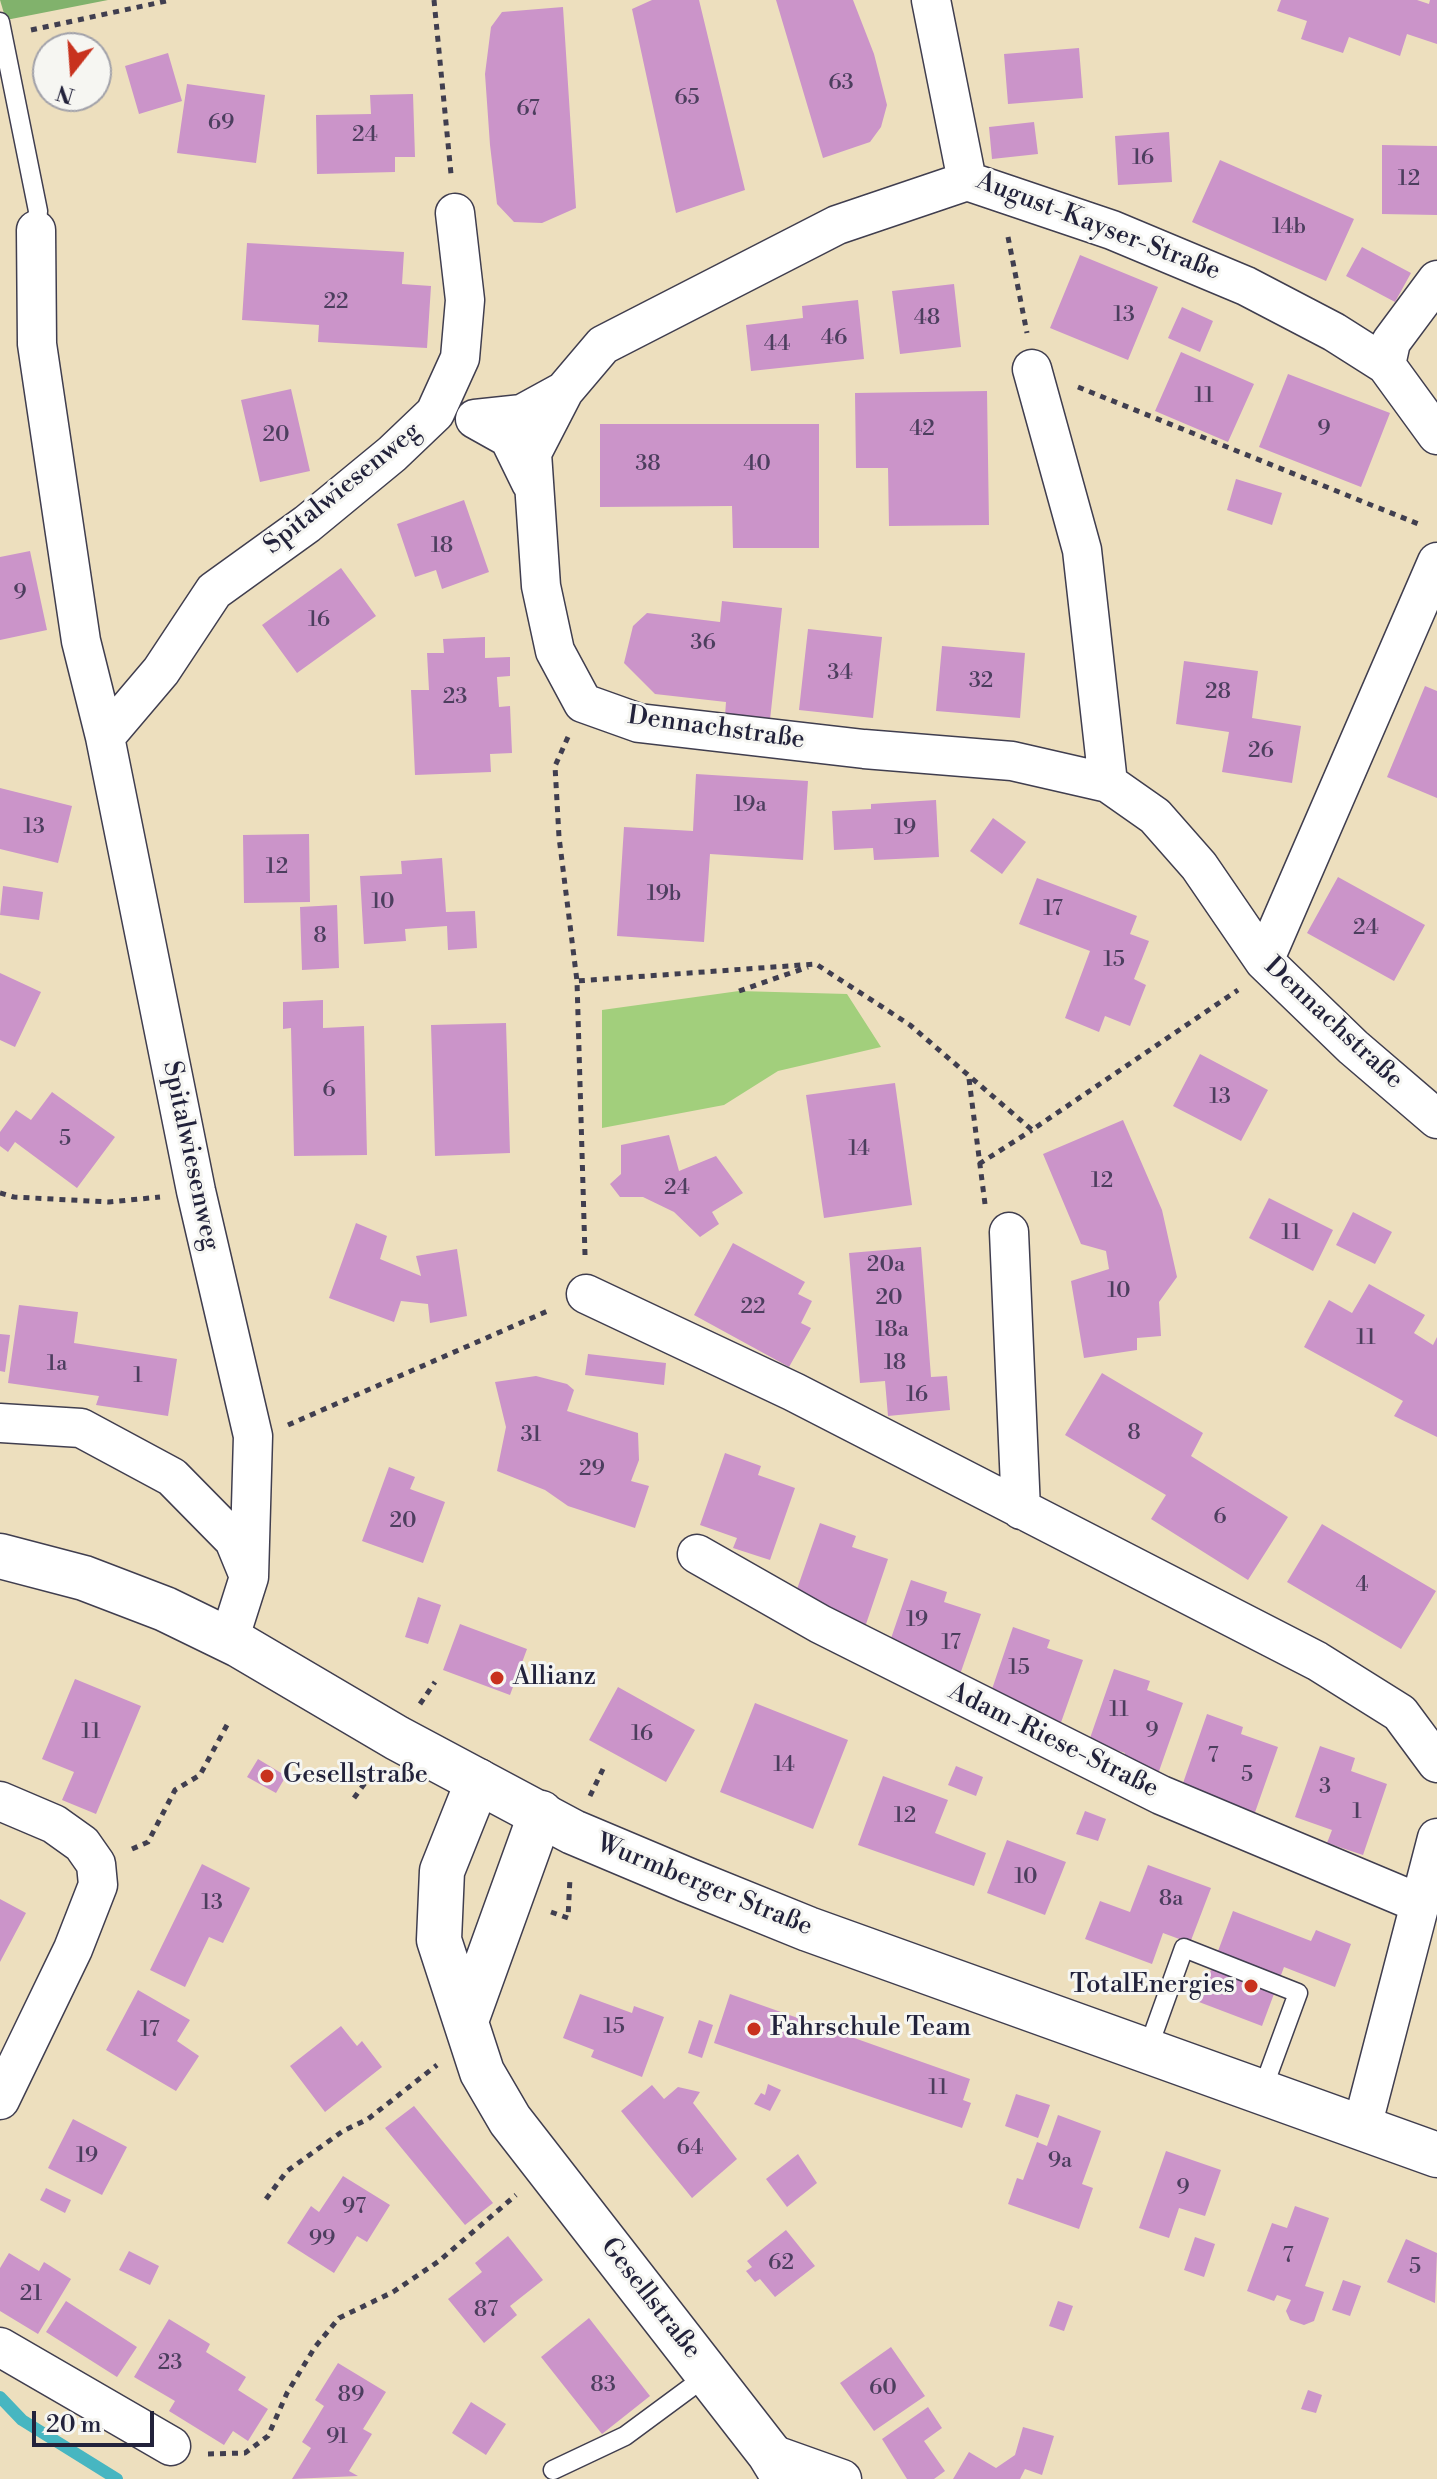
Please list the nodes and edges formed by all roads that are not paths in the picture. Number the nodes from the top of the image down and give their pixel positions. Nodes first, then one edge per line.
1 (931, 0) edge
2 (1, 31) edge
3 (967, 181) junction
4 (455, 213) road end
5 (36, 230) joint
6 (1437, 280) edge
7 (1386, 365) junction
8 (1032, 369) road end
9 (564, 391) junction
10 (475, 419) junction
11 (417, 430) junction
12 (1437, 435) edge
13 (534, 489) junction
14 (1437, 562) edge
15 (105, 737) junction
16 (1108, 783) junction
17 (1264, 961) junction
18 (1437, 1119) edge
19 (1009, 1232) road end
20 (586, 1294) road end
21 (0, 1423) edge
22 (1021, 1510) junction
23 (697, 1554) dead end
24 (0, 1556) edge
25 (249, 1577) junction
26 (229, 1640) junction
27 (1437, 1763) edge
28 (478, 1781) junction
29 (0, 1801) edge
30 (541, 1813) junction
31 (1437, 1838) edge
32 (1421, 1904) junction
33 (468, 2028) junction
34 (1146, 2052) junction
35 (1262, 2091) junction
36 (0, 2100) edge
37 (1362, 2127) junction
38 (1437, 2155) edge
39 (0, 2347) edge
40 (709, 2374) junction
41 (171, 2446) road end
42 (777, 2466) edge
43 (553, 2470) dead end
44 (842, 2479) edge

1 - 3 street, August-Kayser-Straße
2 - 5 lane, Spitalwiesenweg
3 - 7 street, August-Kayser-Straße
3 - 9 street
4 - 11 street, Spitalwiesenweg
5 - 15 street, Spitalwiesenweg
6 - 7 street
7 - 12 street, August-Kayser-Straße
8 - 16 street
9 - 10 street
9 - 13 street
10 - 11 street
10 - 13 street
11 - 15 street, Spitalwiesenweg
13 - 16 street, Dennachstraße
14 - 17 street
15 - 25 street, Spitalwiesenweg
16 - 17 street, Dennachstraße
17 - 18 street, Dennachstraße
19 - 22 street
20 - 22 street
21 - 25 street
22 - 27 street
23 - 32 street, Adam-Riese-Straße
24 - 26 main road, Wurmberger Straße
25 - 26 street, Spitalwiesenweg
26 - 28 main road, Wurmberger Straße
28 - 30 main road, Wurmberger Straße
28 - 33 main road, Gesellstraße
29 - 36 street
30 - 33 main road
30 - 34 main road, Wurmberger Straße
31 - 32 street
32 - 37 street
33 - 40 main road, Gesellstraße
34 - 35 main road, Wurmberger Straße
34 - 35 lane
35 - 37 main road, Wurmberger Straße
37 - 38 main road, Wurmberger Straße
39 - 41 street
40 - 42 main road, Gesellstraße
40 - 43 lane
42 - 44 street, Gesellstraße

